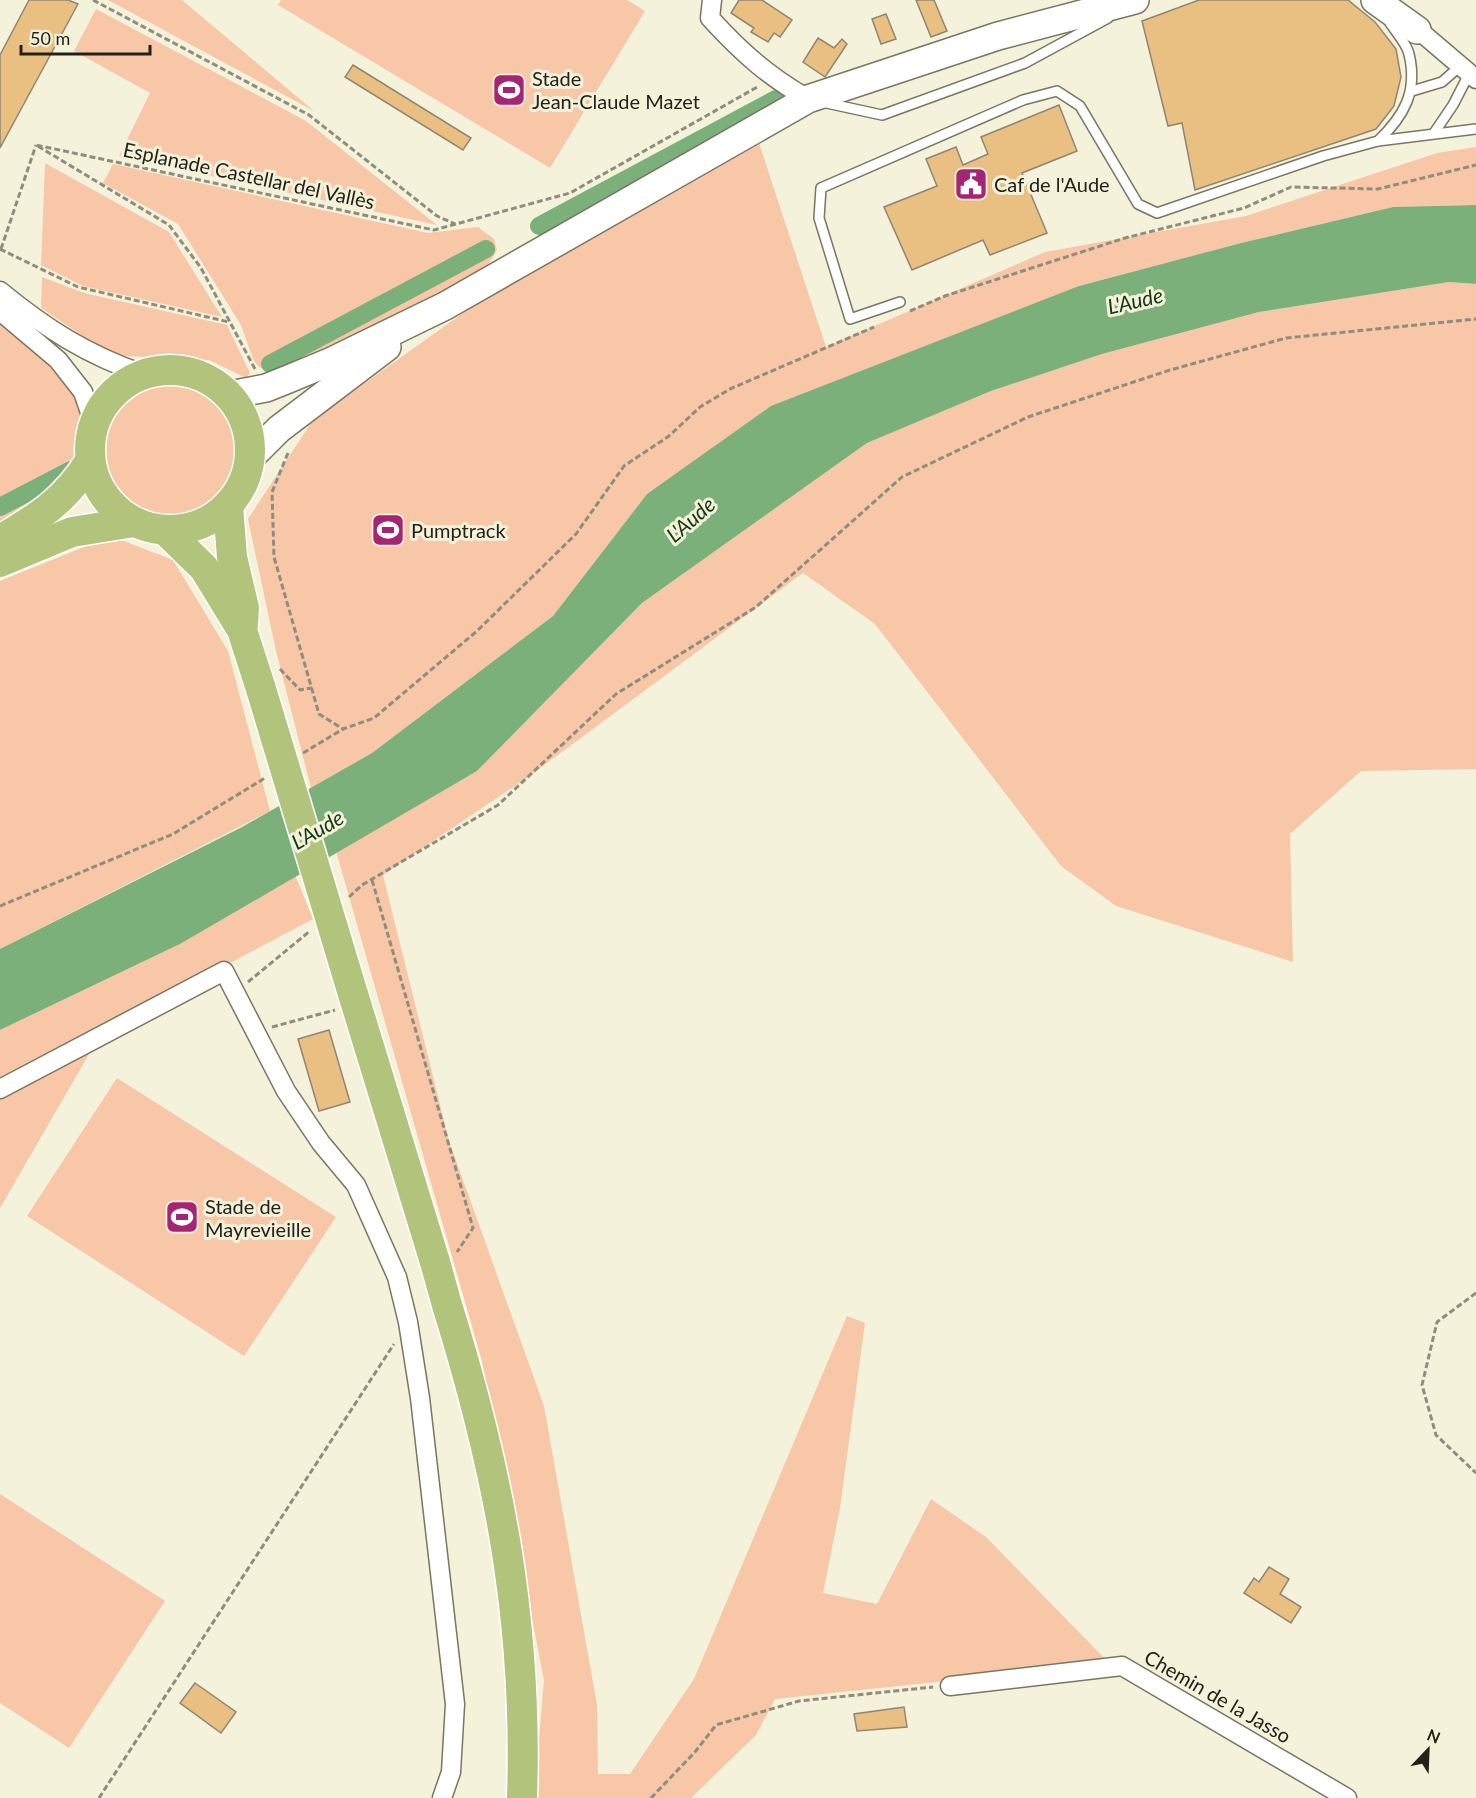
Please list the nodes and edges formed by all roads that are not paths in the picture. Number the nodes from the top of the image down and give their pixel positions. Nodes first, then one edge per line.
1 (712, 0) edge
2 (1079, 0) edge
3 (1379, 0) edge
4 (1409, 0) edge
5 (1132, 1) edge
6 (1417, 30) junction
7 (998, 36) junction
8 (1468, 73) edge
9 (1412, 91) junction
10 (808, 99) junction
11 (1476, 129) edge
12 (1434, 133) junction
13 (1378, 141) junction
14 (0, 291) edge
15 (900, 302) dead end
16 (445, 306) junction
17 (0, 311) edge
18 (143, 374) junction
19 (229, 395) junction
20 (94, 424) junction
21 (250, 458) junction
22 (90, 460) junction
23 (228, 506) junction
24 (134, 522) junction
25 (166, 531) junction
26 (0, 540) edge
27 (0, 562) edge
28 (243, 630) junction
29 (0, 1089) edge
30 (950, 1686) road end
31 (442, 1798) edge
32 (522, 1798) edge
33 (1347, 1798) edge

1 - 10 street
2 - 7 main road
3 - 6 main road
3 - 9 lane
4 - 6 main road
5 - 7 main road
5 - 10 lane
6 - 8 street
7 - 10 main road
8 - 9 lane
8 - 12 lane
9 - 13 lane
10 - 16 main road
11 - 12 lane
12 - 13 lane
13 - 15 lane
14 - 18 street
16 - 19 main road
16 - 21 main road
17 - 20 street
18 - 19 main road
18 - 20 main road
19 - 21 main road
20 - 22 main road
21 - 23 main road
22 - 24 main road
22 - 26 main road
23 - 25 main road
23 - 28 main road
24 - 25 main road
24 - 27 main road
25 - 28 main road
28 - 32 main road, bridge
29 - 31 street
30 - 33 street, Chemin de la Jasso

